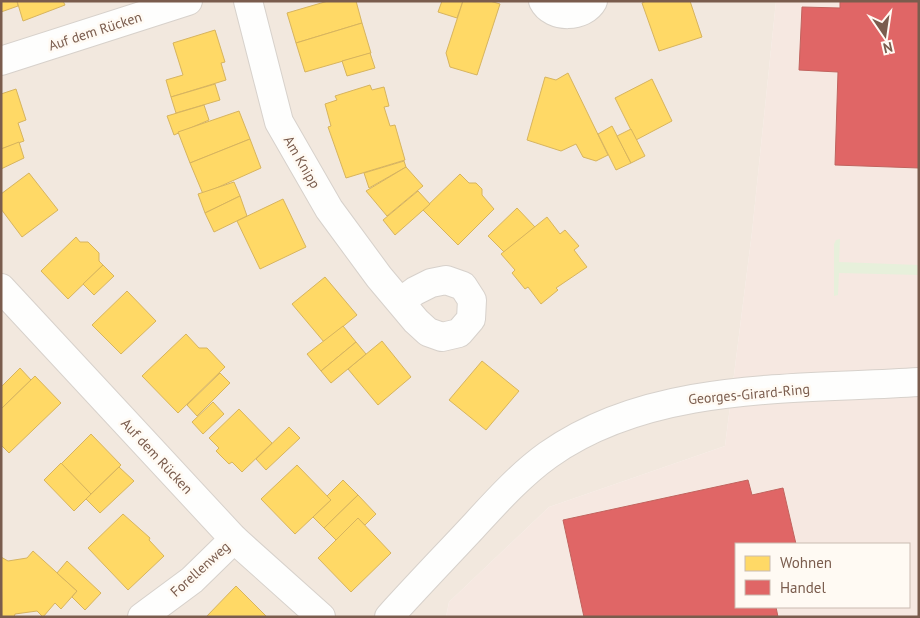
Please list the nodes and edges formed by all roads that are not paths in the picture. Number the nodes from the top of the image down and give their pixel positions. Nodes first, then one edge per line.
1 (188, 1) edge
2 (248, 1) edge
3 (543, 1) edge
4 (593, 1) edge
5 (1, 61) edge
6 (1, 288) edge
7 (400, 302) dead end
8 (919, 382) edge
9 (234, 539) junction
10 (142, 617) edge
11 (321, 617) edge
12 (389, 617) edge

1 - 5 street, Auf dem Rücken
2 - 7 street, Am Knipp
3 - 4 street
6 - 9 street, Auf dem Rücken
8 - 12 street, Georges-Girard-Ring
9 - 10 street, Forellenweg
9 - 11 street, Auf dem Rücken

